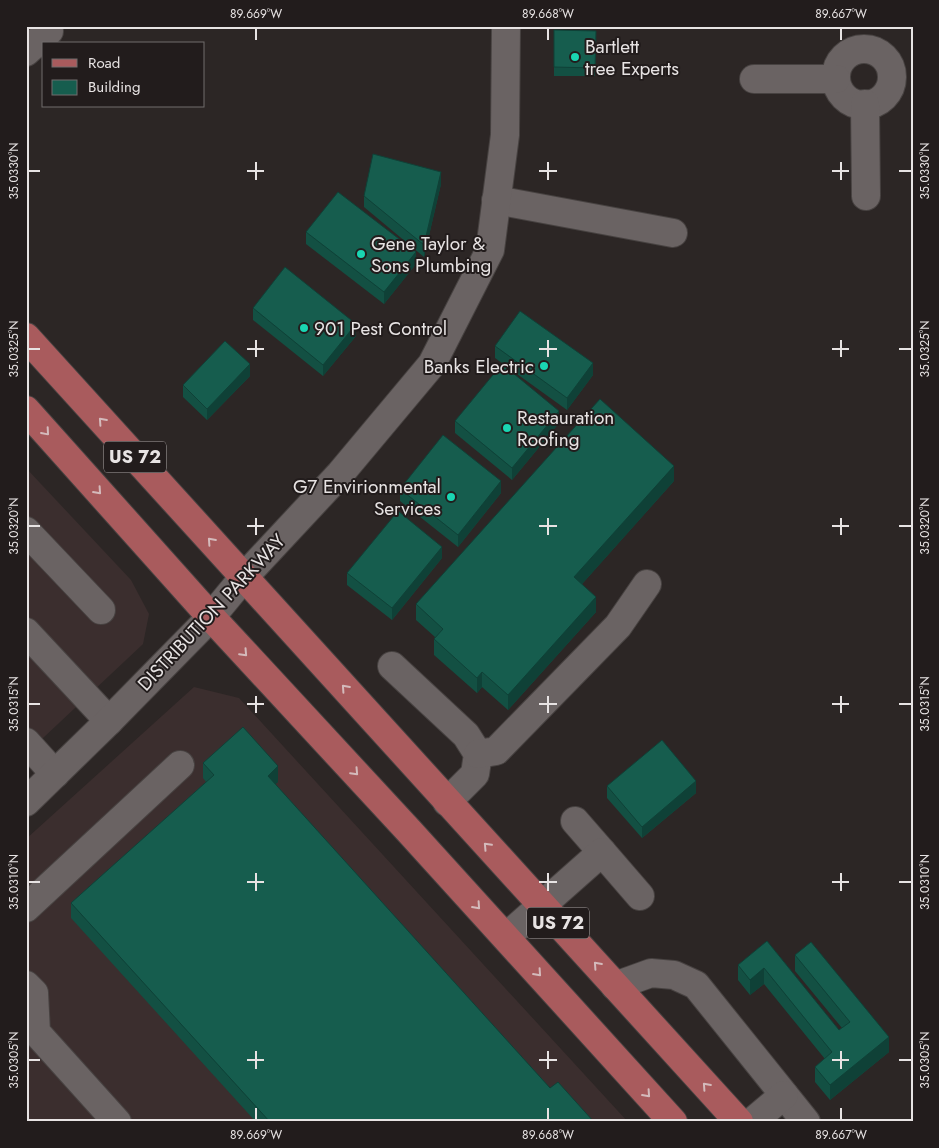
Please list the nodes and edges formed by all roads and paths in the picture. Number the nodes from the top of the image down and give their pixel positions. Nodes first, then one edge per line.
1 (506, 26) edge
2 (49, 31) dead end
3 (864, 37) edge
4 (26, 52) edge
5 (902, 75) edge
6 (754, 79) dead end
7 (836, 79) junction
8 (865, 104) junction
9 (866, 196) dead end
10 (496, 200) junction
11 (673, 233) dead end
12 (26, 337) edge
13 (26, 410) edge
14 (26, 531) edge
15 (244, 577) junction
16 (647, 584) dead end
17 (100, 610) dead end
18 (211, 617) junction
19 (26, 632) edge
20 (392, 666) dead end
21 (109, 721) junction
22 (26, 742) edge
23 (478, 754) junction
24 (180, 765) dead end
25 (55, 774) junction
26 (26, 802) edge
27 (447, 802) junction
28 (575, 821) dead end
29 (602, 852) junction
30 (640, 896) dead end
31 (541, 905) junction
32 (26, 908) edge
33 (506, 937) junction
34 (26, 985) edge
35 (615, 986) junction
36 (784, 1095) junction
37 (117, 1122) edge
38 (673, 1122) edge
39 (739, 1122) edge
40 (752, 1122) edge
41 (806, 1122) edge

1 - 10 street, DISTRIBUTION PARKWAY
2 - 4 street
3 - 5 street
3 - 7 street
5 - 8 street
6 - 7 street
7 - 8 street
8 - 9 street
10 - 11 street
10 - 15 street, DISTRIBUTION PARKWAY
15 -> 12 main road, US 72
13 -> 18 main road, US 72
14 - 17 street
15 - 18 street, DISTRIBUTION PARKWAY
27 -> 15 main road, US 72
16 - 23 street
18 - 21 street, DISTRIBUTION PARKWAY
18 -> 33 main road, US 72
19 - 21 street
20 - 23 street
21 - 25 street, DISTRIBUTION PARKWAY
22 - 25 street
23 - 27 street
24 - 32 street
25 - 26 street, DISTRIBUTION PARKWAY
31 -> 27 main road, US 72
28 - 29 street
29 - 30 street
29 - 31 street
31 - 33 street
35 -> 31 main road, US 72
33 -> 38 main road, US 72
34 - 37 street
35 - 36 street
39 -> 35 main road, US 72
36 - 40 street
36 - 41 street

